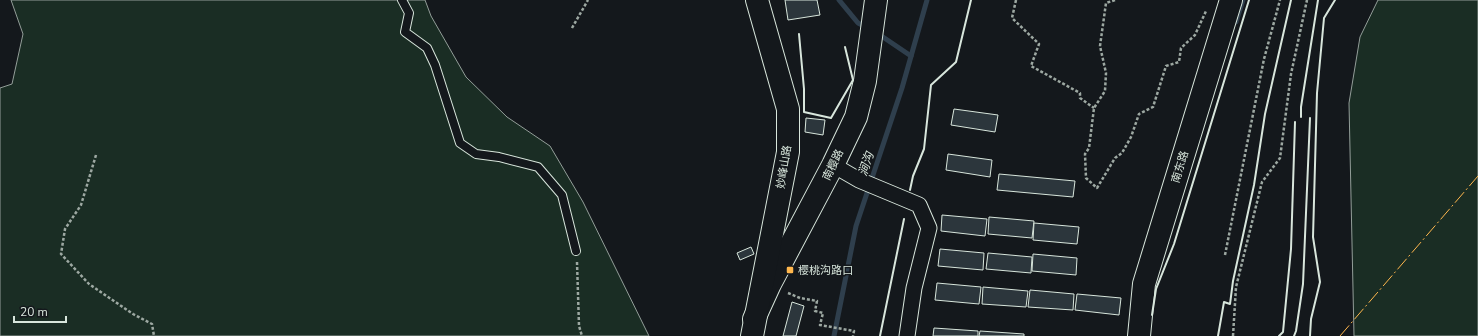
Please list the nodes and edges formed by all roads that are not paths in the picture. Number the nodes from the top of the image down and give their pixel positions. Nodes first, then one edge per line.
1 (402, 0) edge
2 (756, 0) edge
3 (1231, 0) edge
4 (876, 4) edge
5 (833, 165) junction
6 (576, 251) road end
7 (753, 328) edge
8 (907, 336) edge
9 (1139, 336) edge

1 - 6 lane
2 - 7 street, 妙峰山路
3 - 9 street, 南东路
4 - 5 street, 南樱路
5 - 7 street, 南樱路
5 - 8 street

